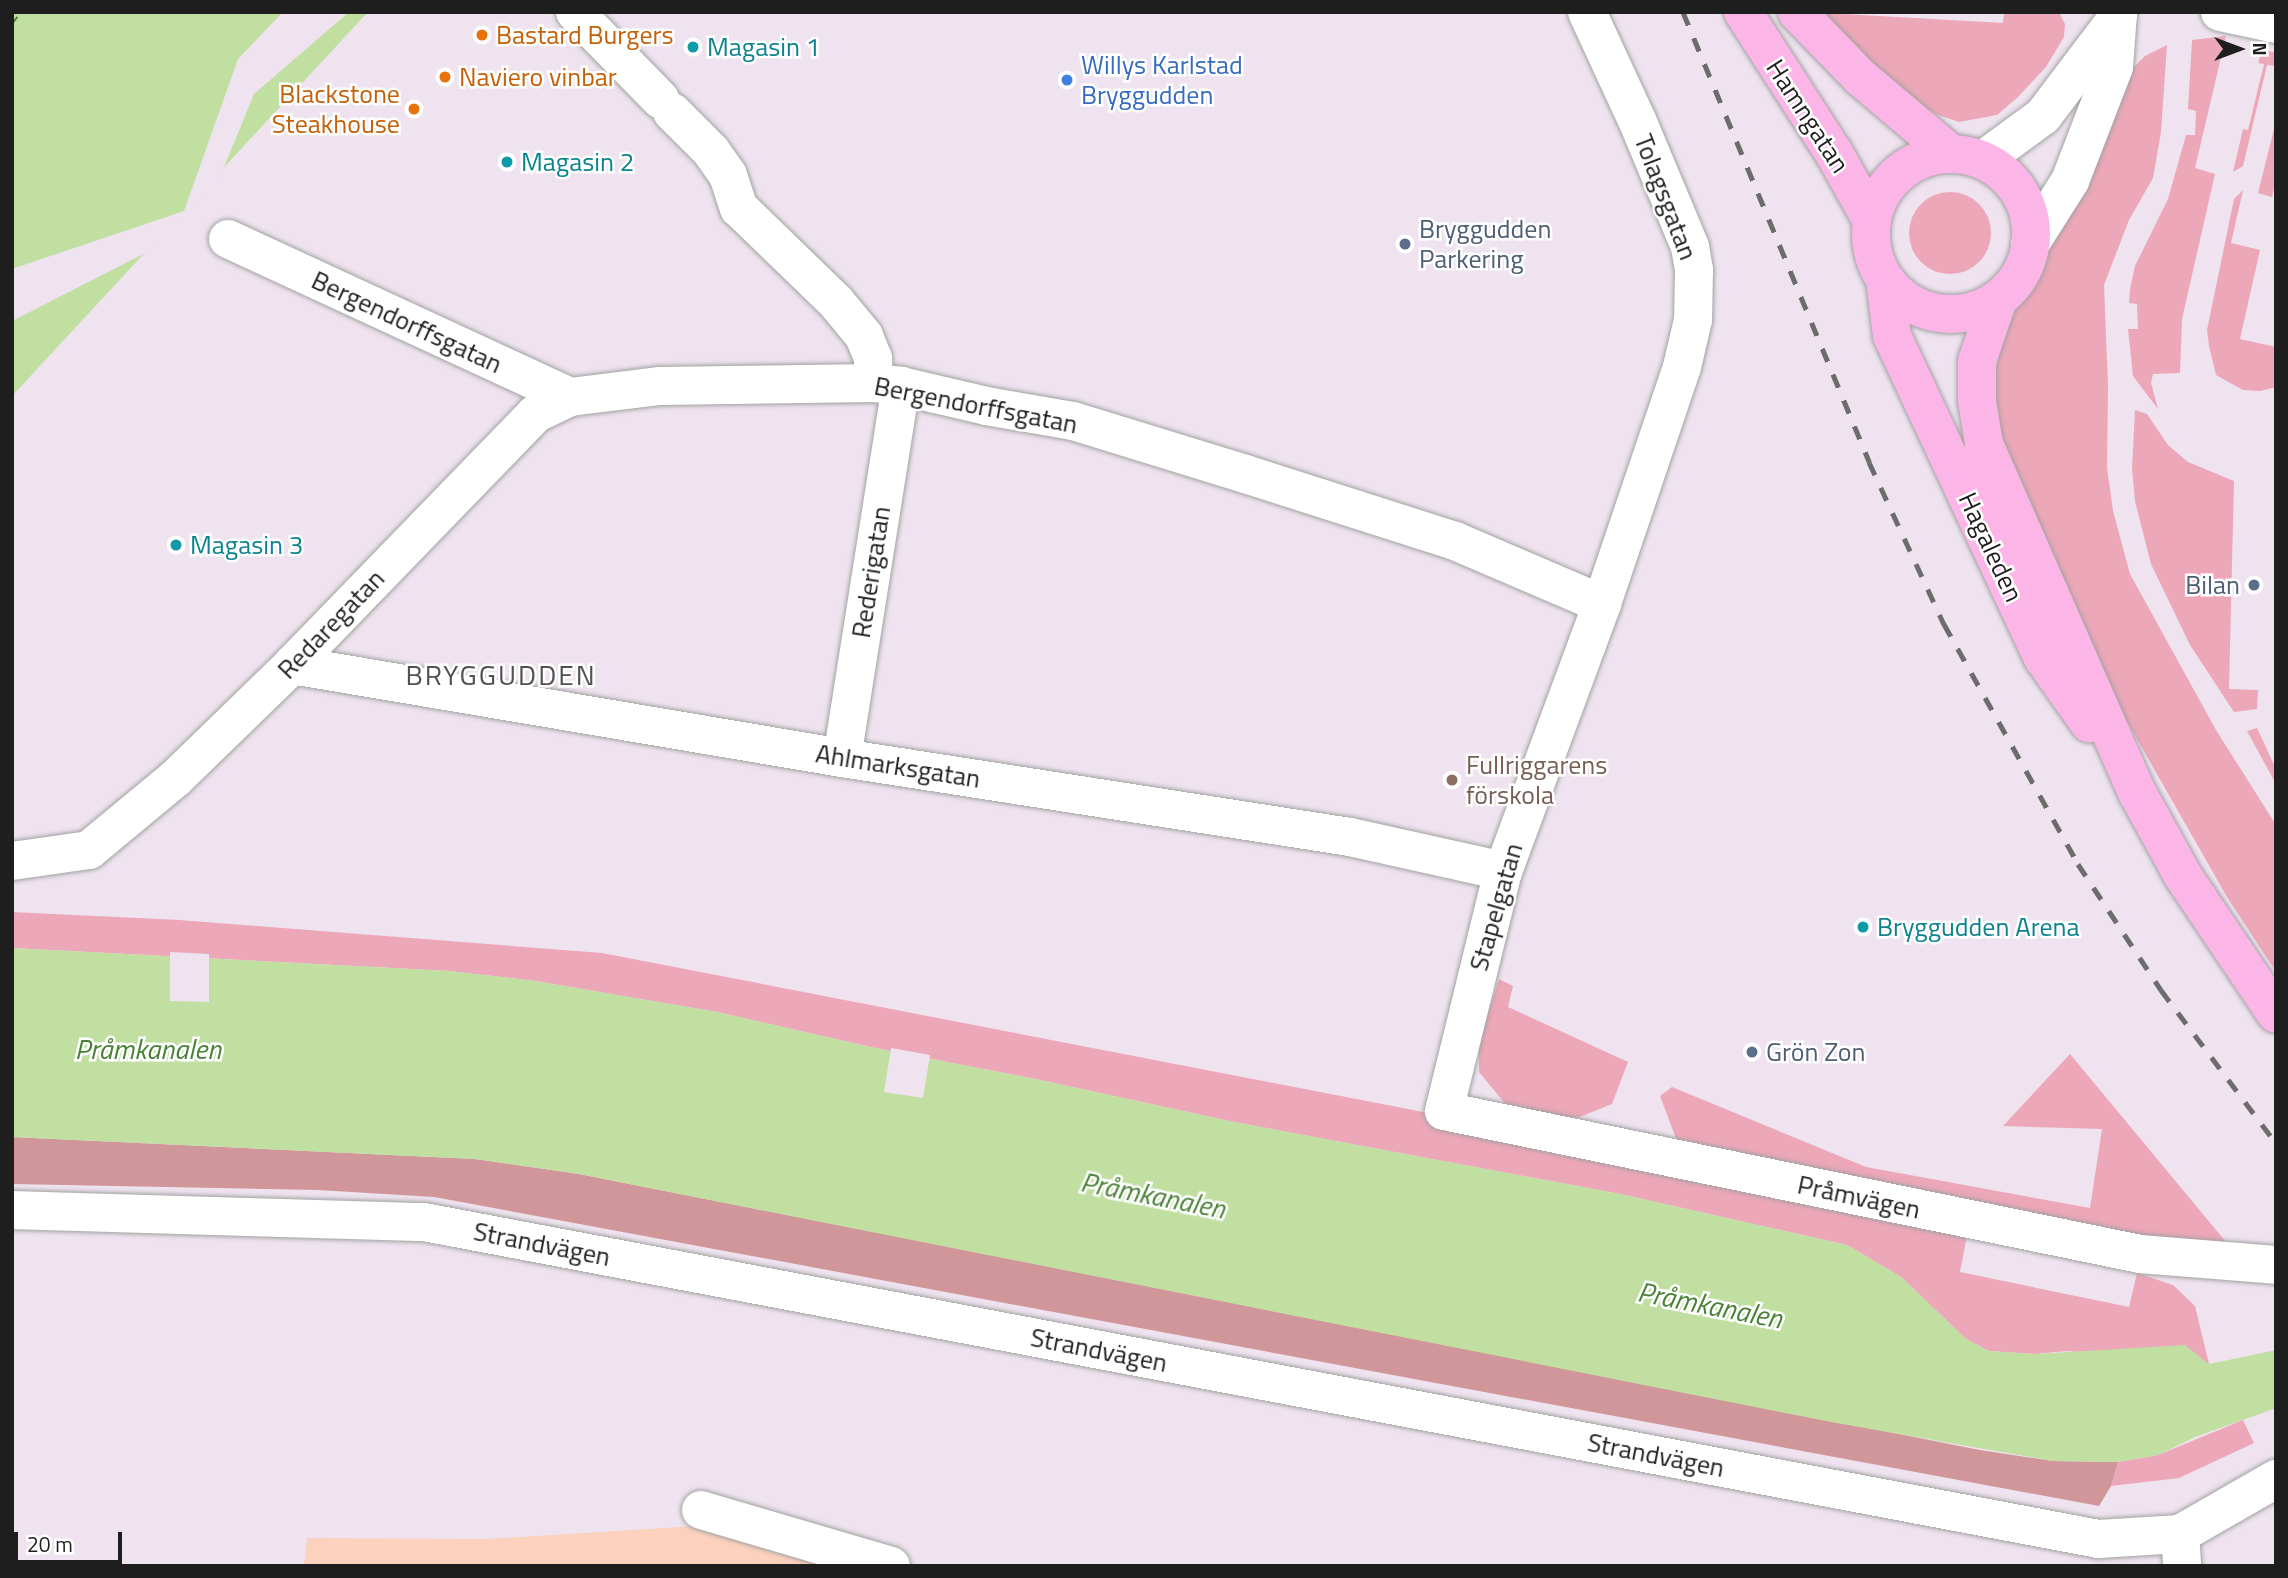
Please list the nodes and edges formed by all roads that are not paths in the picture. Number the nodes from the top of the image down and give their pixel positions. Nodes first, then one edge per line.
1 (575, 12) edge
2 (1587, 12) edge
3 (1743, 12) edge
4 (1797, 12) edge
5 (2220, 12) edge
6 (2118, 14) edge
7 (2276, 23) edge
8 (1967, 157) junction
9 (1872, 221) junction
10 (228, 239) dead end
11 (2030, 244) junction
12 (1885, 281) junction
13 (1998, 299) junction
14 (887, 384) junction
15 (570, 397) junction
16 (1646, 470) joint
17 (1602, 604) junction
18 (292, 665) junction
19 (842, 758) junction
20 (2138, 794) junction
21 (12, 861) edge
22 (1503, 871) junction
23 (2276, 1014) edge
24 (1444, 1111) joint
25 (12, 1210) edge
26 (2276, 1265) edge
27 (2276, 1479) edge
28 (701, 1510) dead end
29 (2181, 1550) edge
30 (891, 1566) edge

1 - 14 street, Rederigatan
2 - 16 street, Tolagsgatan
3 - 9 street, Hamngatan
4 - 8 street, Hamngatan
5 - 7 street
6 - 8 street
6 - 11 street
8 - 9 street
8 - 11 street
9 - 12 street
10 - 15 street, Bergendorffsgatan
11 - 13 street
12 - 13 street
12 - 20 street, Hagaleden
13 - 20 street, Hagaleden
14 - 15 street, Bergendorffsgatan
14 - 17 street, Bergendorffsgatan
14 - 19 street, Rederigatan
15 - 18 street, Redaregatan
16 - 17 street, Stapelgatan
17 - 22 street, Stapelgatan
18 - 19 street, Ahlmarksgatan
18 - 21 street, Redaregatan
19 - 22 street, Ahlmarksgatan
20 - 23 street, Hagaleden
22 - 24 street, Stapelgatan
24 - 26 street, Pråmvägen
25 - 29 street, Strandvägen
27 - 29 street
28 - 30 street

